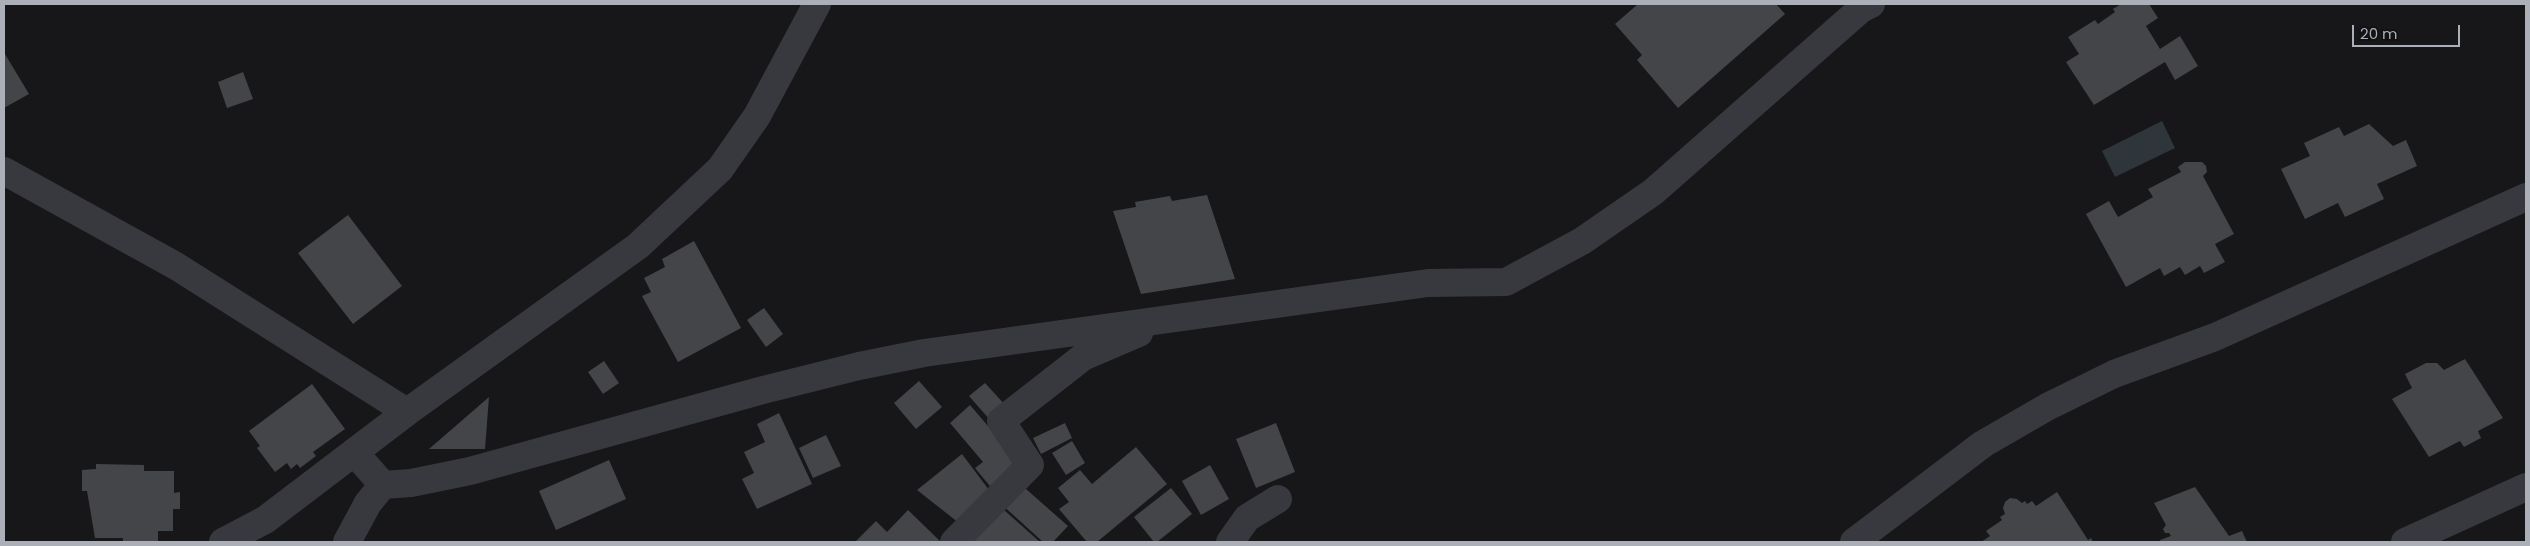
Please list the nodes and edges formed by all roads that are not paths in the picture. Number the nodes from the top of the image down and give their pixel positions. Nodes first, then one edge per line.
1 (817, 4) edge
2 (1872, 4) edge
3 (4, 171) edge
4 (2526, 197) edge
5 (1170, 320) junction
6 (407, 412) junction
7 (354, 452) junction
8 (383, 484) junction
9 (2526, 487) edge
10 (1278, 499) dead end
11 (223, 542) edge
12 (347, 542) edge
13 (954, 542) edge
14 (1230, 542) edge
15 (1854, 542) edge
16 (2405, 542) edge

1 - 6 street
2 - 5 street
3 - 6 street
4 - 15 street
5 - 8 street
5 - 13 street
6 - 7 street
7 - 8 street
7 - 11 street
8 - 12 street
9 - 16 street
10 - 14 street

